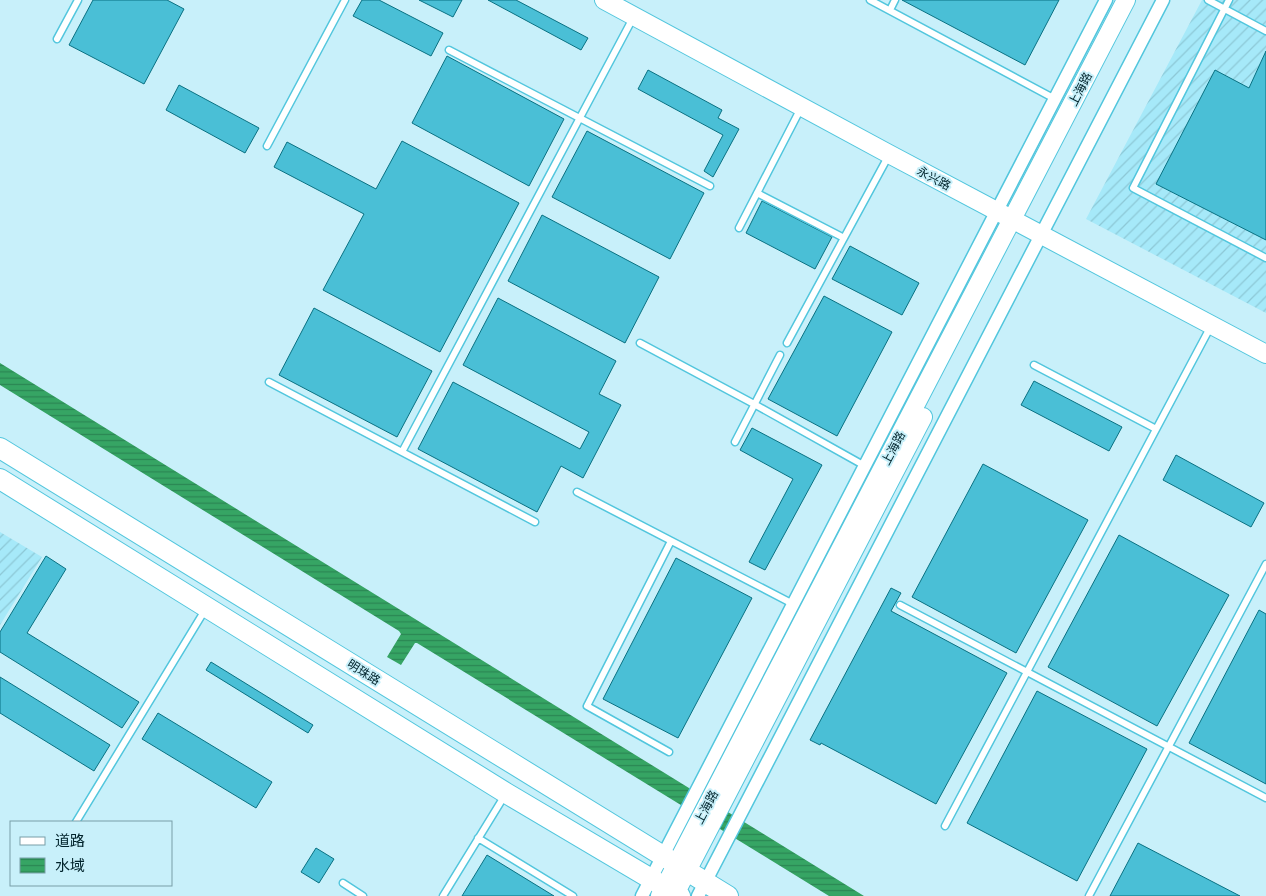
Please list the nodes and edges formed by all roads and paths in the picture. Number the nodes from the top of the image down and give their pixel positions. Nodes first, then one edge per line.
1 (78, 0) edge
2 (345, 0) edge
3 (604, 0) edge
4 (870, 0) edge
5 (895, 0) edge
6 (1106, 0) edge
7 (1126, 0) edge
8 (1140, 0) edge
9 (1163, 0) edge
10 (1208, 0) edge
11 (1229, 0) edge
12 (1224, 9) junction
13 (890, 10) junction
14 (634, 16) junction
15 (1266, 31) edge
16 (57, 39) dead end
17 (449, 50) dead end
18 (1055, 99) junction
19 (802, 107) junction
20 (580, 118) junction
21 (267, 146) dead end
22 (889, 154) junction
23 (710, 186) dead end
24 (758, 192) junction
25 (997, 211) junction
26 (1018, 222) junction
27 (739, 228) dead end
28 (1042, 235) junction
29 (844, 238) junction
30 (1266, 258) edge
31 (1211, 325) junction
32 (640, 342) dead end
33 (787, 343) dead end
34 (1266, 354) edge
35 (780, 355) dead end
36 (1034, 365) dead end
37 (269, 382) dead end
38 (754, 404) junction
39 (1156, 429) junction
40 (734, 442) dead end
41 (0, 448) edge
42 (402, 452) junction
43 (865, 466) junction
44 (0, 479) edge
45 (577, 492) dead end
46 (535, 522) dead end
47 (671, 541) junction
48 (1266, 564) edge
49 (793, 604) junction
50 (900, 605) dead end
51 (206, 607) junction
52 (1026, 672) junction
53 (1168, 747) junction
54 (669, 752) dead end
55 (506, 793) junction
56 (1266, 798) edge
57 (77, 821) edge
58 (945, 826) dead end
59 (478, 838) junction
60 (675, 863) junction
61 (343, 883) dead end
62 (702, 889) edge
63 (664, 892) edge
64 (363, 896) edge
65 (443, 896) edge
66 (573, 896) edge
67 (728, 896) edge
68 (1089, 896) edge

1 - 16 lane
2 - 21 lane
3 - 14 main road, 永兴路
4 - 13 lane
5 - 13 lane
6 - 18 street
7 - 26 main road, 上海路
8 - 26 main road, 上海路
9 - 28 street
10 - 12 lane
11 - 12 lane
12 - 15 lane
12 - 30 lane
13 - 18 lane
14 - 19 main road, 永兴路
14 - 20 lane
17 - 20 lane
18 - 25 street
19 - 22 main road, 永兴路
19 - 24 lane
20 - 23 lane
20 - 42 lane
22 - 25 main road, 永兴路
22 - 29 lane
24 - 27 lane
24 - 29 lane
25 - 26 main road, 永兴路
25 - 43 street
26 - 28 main road, 永兴路
26 - 60 main road, 上海路
28 - 31 main road, 永兴路
28 - 62 street
29 - 33 lane
31 - 34 main road, 永兴路
31 - 39 lane
32 - 38 lane
35 - 38 lane
36 - 39 lane
37 - 42 lane
38 - 40 lane
38 - 43 lane
39 - 52 lane
41 - 60 main road, 明珠路
42 - 46 lane
43 - 49 street
44 - 51 main road
45 - 47 lane
47 - 49 lane
47 - 54 lane
48 - 53 lane
49 - 60 street
50 - 52 lane
51 - 55 main road
51 - 57 lane
52 - 53 lane
52 - 58 lane
53 - 56 lane
53 - 68 lane
55 - 59 lane
55 - 63 main road
59 - 65 lane
59 - 66 lane
60 - 62 main road, 明珠路
60 - 63 main road, 上海路
61 - 64 lane
62 - 67 main road, 明珠路

